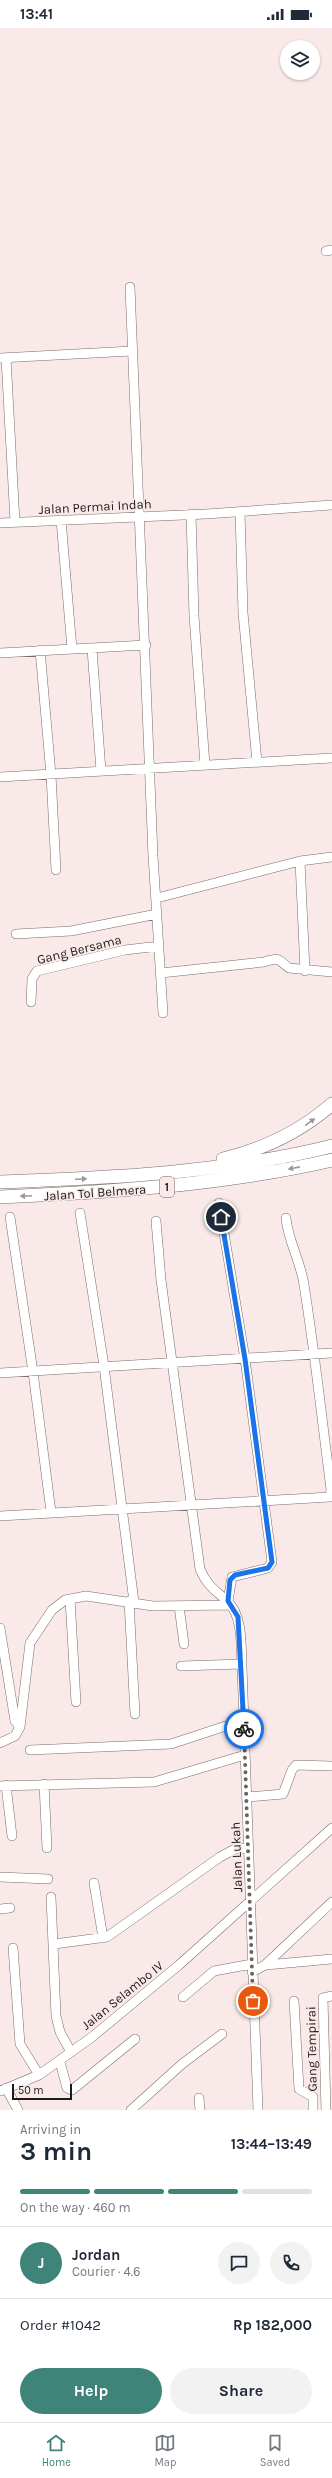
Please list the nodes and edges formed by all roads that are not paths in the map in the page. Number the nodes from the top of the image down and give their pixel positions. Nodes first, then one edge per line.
1 (130, 288) dead end
2 (132, 351) junction
3 (3, 358) edge
4 (332, 505) edge
5 (240, 512) junction
6 (191, 514) junction
7 (138, 517) junction
8 (61, 520) junction
9 (15, 522) junction
10 (0, 523) edge
11 (146, 645) junction
12 (72, 649) junction
13 (92, 649) junction
14 (40, 650) junction
15 (0, 653) edge
16 (332, 758) edge
17 (257, 762) junction
18 (205, 765) junction
19 (149, 768) junction
20 (101, 771) junction
21 (51, 775) junction
22 (0, 777) edge
23 (332, 857) edge
24 (300, 861) junction
25 (56, 870) dead end
26 (156, 898) junction
27 (157, 914) junction
28 (16, 934) dead end
29 (159, 946) junction
30 (304, 971) junction
31 (332, 972) edge
32 (161, 973) junction
33 (31, 1002) dead end
34 (163, 1014) dead end
35 (332, 1104) edge
36 (332, 1146) edge
37 (332, 1160) edge
38 (168, 1172) junction
39 (0, 1182) edge
40 (0, 1197) edge
41 (219, 1203) dead end
42 (80, 1213) dead end
43 (10, 1217) dead end
44 (286, 1218) dead end
45 (156, 1221) dead end
46 (332, 1353) edge
47 (314, 1354) junction
48 (245, 1359) junction
49 (174, 1363) junction
50 (104, 1366) junction
51 (33, 1372) junction
52 (0, 1373) edge
53 (265, 1499) junction
54 (193, 1504) junction
55 (123, 1508) junction
56 (51, 1512) junction
57 (0, 1516) edge
58 (70, 1599) junction
59 (132, 1601) junction
60 (229, 1603) junction
61 (179, 1606) junction
62 (0, 1628) edge
63 (184, 1644) dead end
64 (242, 1664) junction
65 (181, 1666) dead end
66 (76, 1702) dead end
67 (135, 1714) dead end
68 (244, 1720) junction
69 (20, 1727) junction
70 (0, 1743) edge
71 (30, 1750) dead end
72 (245, 1755) junction
73 (332, 1766) edge
74 (44, 1784) junction
75 (3, 1785) edge
76 (247, 1797) junction
77 (332, 1828) edge
78 (12, 1836) dead end
79 (47, 1848) dead end
80 (248, 1848) junction
81 (0, 1877) edge
82 (48, 1879) dead end
83 (94, 1883) dead end
84 (51, 1898) dead end
85 (332, 1902) edge
86 (250, 1904) junction
87 (10, 1908) dead end
88 (0, 1909) edge
89 (103, 1938) junction
90 (54, 1944) junction
91 (13, 1948) dead end
92 (332, 1959) edge
93 (265, 1965) junction
94 (252, 1968) junction
95 (332, 1996) edge
96 (183, 1997) dead end
97 (294, 2001) dead end
98 (222, 2034) dead end
99 (135, 2039) dead end
100 (70, 2052) junction
101 (60, 2062) junction
102 (40, 2075) junction
103 (3, 2089) edge
104 (199, 2098) dead end
105 (18, 2110) edge
106 (131, 2110) edge
107 (200, 2110) edge
108 (258, 2110) edge
109 (313, 2110) edge
110 (326, 2110) edge

1 - 2 street
2 - 3 street
2 - 7 street
3 - 9 street
4 - 5 street, Jalan Permai Indah
5 - 6 street, Jalan Permai Indah
5 - 17 street
6 - 7 street, Jalan Permai Indah
6 - 18 street
7 - 8 street, Jalan Permai Indah
7 - 11 street
8 - 9 street, Jalan Permai Indah
8 - 12 street
9 - 10 street, Jalan Permai Indah
11 - 13 street
11 - 19 street
12 - 13 street
12 - 14 street
13 - 20 street
14 - 15 street
14 - 21 street
16 - 17 street
17 - 18 street
18 - 19 street
19 - 20 street
19 - 26 street
20 - 21 street
21 - 22 street
21 - 25 street
23 - 24 street
24 - 26 street
24 - 30 street
26 - 27 street
27 - 28 street
27 - 29 street
29 - 32 street
29 - 33 street, Gang Bersama
30 - 31 street
30 - 32 street
32 - 34 street
38 -> 35 highway
36 - 38 highway, Jalan Tol Belmera / 1
37 -> 40 highway, Jalan Tol Belmera / 1
39 -> 38 highway, Jalan Tol Belmera / 1
41 - 48 street
42 - 50 street
43 - 51 street
44 - 47 street
45 - 49 street
46 - 47 street
47 - 48 street
47 - 53 street
48 - 49 street
48 - 53 street
49 - 50 street
49 - 54 street
50 - 51 street
50 - 55 street
51 - 52 street
51 - 56 street
53 - 54 street
53 - 60 street
54 - 55 street
54 - 60 street
55 - 56 street
55 - 59 street
56 - 57 street
58 - 59 street
58 - 66 street
58 - 69 street
59 - 61 street
59 - 67 street
60 - 61 street
60 - 64 street, Jalan Lukah
61 - 63 street
62 - 69 street
64 - 65 street
64 - 68 street, Jalan Lukah
68 - 71 street
68 - 72 street, Jalan Lukah
69 - 70 street
72 - 74 street
72 - 76 street, Jalan Lukah
73 - 76 street
74 - 75 street
74 - 79 street
75 - 78 street
76 - 80 street, Jalan Lukah
77 - 86 street, Jalan Selambo IV
80 - 86 street, Jalan Lukah
80 - 89 street
81 - 82 street
83 - 89 street
84 - 90 street
85 - 93 street
86 - 94 street, Jalan Lukah
86 - 100 street, Jalan Selambo IV
87 - 88 street
89 - 90 street
90 - 100 street
91 - 102 street
92 - 93 street
93 - 94 street
94 - 96 street
94 - 108 street, Jalan Lukah
95 - 110 street, Gang Tempirai
97 - 109 street
98 - 106 street
99 - 101 street
100 - 101 street, Jalan Selambo IV
101 - 102 street, Jalan Selambo IV
102 - 103 street, Jalan Selambo IV
103 - 105 street
104 - 107 street

